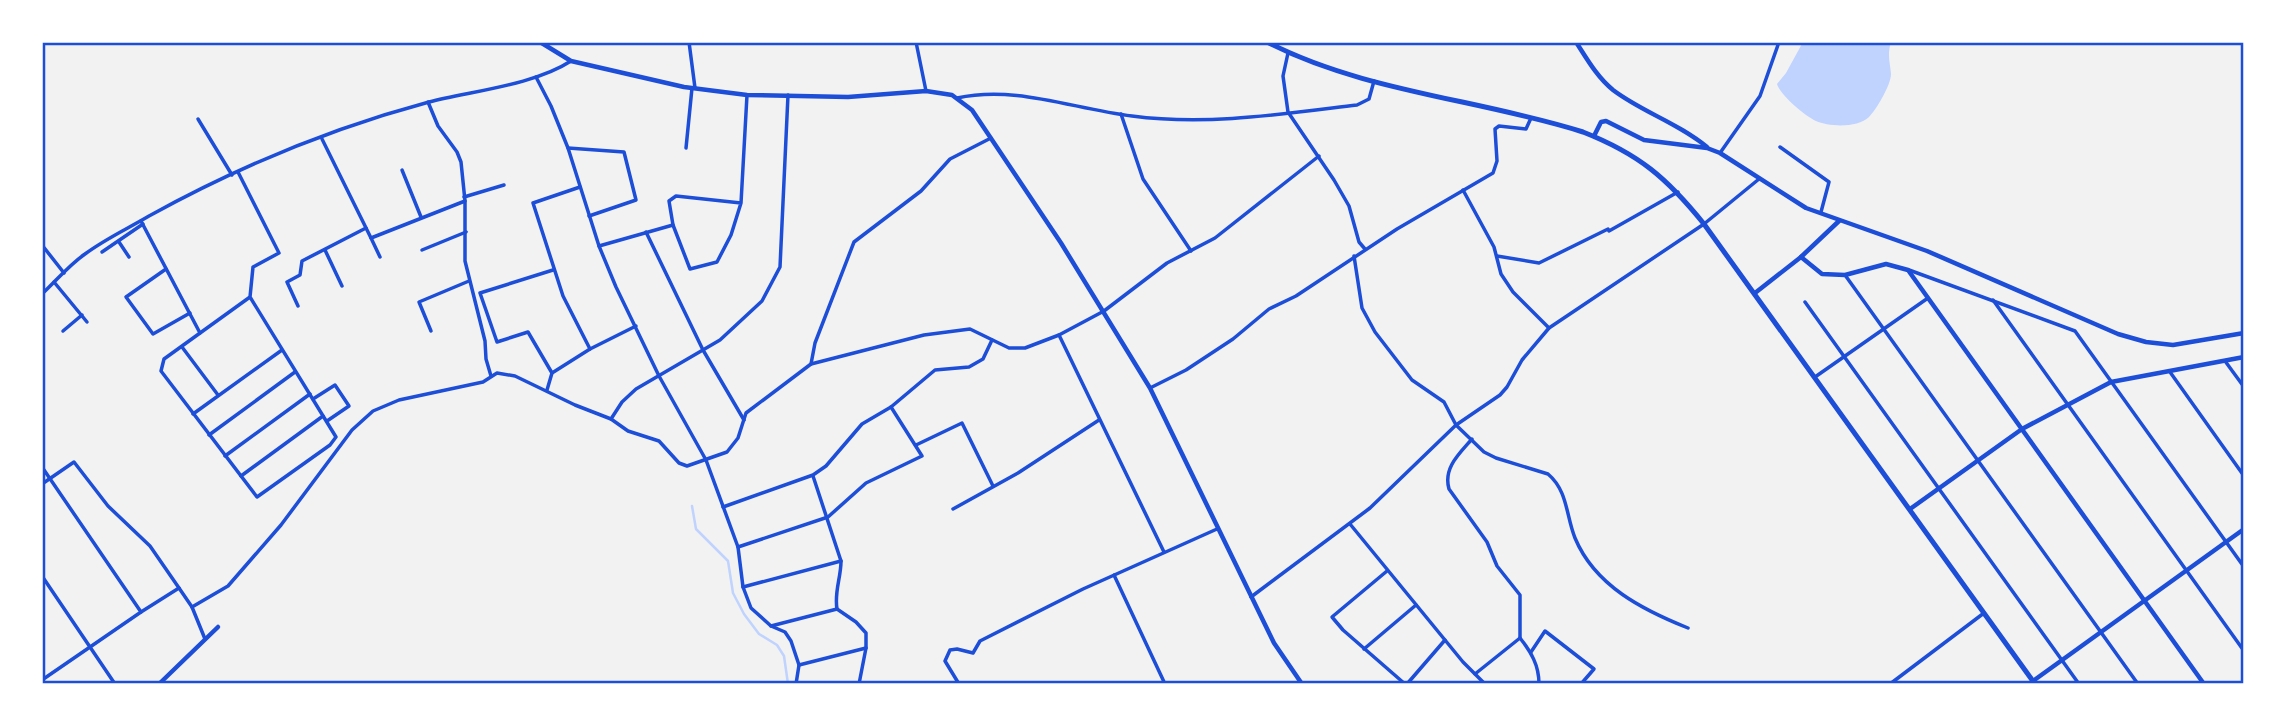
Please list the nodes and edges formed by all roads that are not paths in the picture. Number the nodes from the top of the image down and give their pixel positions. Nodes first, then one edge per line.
1 (540, 42) edge
2 (689, 42) edge
3 (916, 42) edge
4 (1267, 42) edge
5 (1576, 42) edge
6 (1779, 42) edge
7 (1288, 53) junction
8 (571, 61) junction
9 (536, 77) junction
10 (1374, 80) junction
11 (694, 88) junction
12 (926, 91) junction
13 (747, 95) junction
14 (788, 95) junction
15 (957, 98) junction
16 (428, 102) junction
17 (1288, 112) junction
18 (1121, 114) junction
19 (1531, 118) junction
20 (198, 119) dead end
21 (1594, 136) junction
22 (321, 138) junction
23 (992, 138) junction
24 (1780, 147) dead end
25 (568, 148) junction
26 (686, 148) dead end
27 (1707, 148) junction
28 (1720, 152) junction
29 (1319, 156) junction
30 (402, 170) dead end
31 (238, 172) junction
32 (232, 175) junction
33 (1759, 179) junction
34 (504, 185) dead end
35 (580, 187) junction
36 (1463, 190) junction
37 (1678, 192) junction
38 (464, 199) junction
39 (741, 203) junction
40 (1820, 214) junction
41 (589, 216) junction
42 (421, 217) junction
43 (1839, 221) junction
44 (142, 223) junction
45 (1704, 224) junction
46 (673, 225) junction
47 (366, 228) junction
48 (466, 232) junction
49 (646, 232) junction
50 (371, 238) junction
51 (118, 241) junction
52 (42, 244) edge
53 (599, 246) junction
54 (1365, 249) junction
55 (325, 250) junction
56 (422, 250) dead end
57 (1191, 251) junction
58 (102, 252) dead end
59 (1354, 256) junction
60 (1497, 256) junction
61 (129, 257) dead end
62 (380, 257) dead end
63 (1801, 257) junction
64 (166, 269) junction
65 (553, 270) junction
66 (1908, 270) junction
67 (64, 273) junction
68 (1845, 275) junction
69 (469, 281) junction
70 (54, 282) junction
71 (342, 286) dead end
72 (1755, 293) junction
73 (42, 294) edge
74 (250, 297) junction
75 (1928, 298) junction
76 (1992, 299) junction
77 (1805, 302) dead end
78 (298, 306) dead end
79 (1104, 310) junction
80 (190, 313) junction
81 (82, 315) junction
82 (88, 322) dead end
83 (636, 326) junction
84 (1549, 328) junction
85 (1884, 329) junction
86 (63, 331) dead end
87 (431, 331) dead end
88 (200, 333) junction
89 (2244, 333) edge
90 (1059, 335) junction
91 (992, 340) junction
92 (182, 347) junction
93 (590, 349) junction
94 (282, 350) junction
95 (703, 350) junction
96 (1844, 356) junction
97 (2244, 357) edge
98 (2225, 361) junction
99 (811, 365) junction
100 (296, 372) junction
101 (2170, 372) junction
102 (552, 373) junction
103 (491, 376) junction
104 (659, 376) junction
105 (1815, 377) junction
106 (2111, 382) junction
107 (2244, 387) edge
108 (1150, 388) junction
109 (547, 390) junction
110 (310, 394) junction
111 (218, 396) junction
112 (313, 399) junction
113 (2067, 404) junction
114 (891, 407) junction
115 (193, 414) junction
116 (323, 416) junction
117 (611, 419) junction
118 (744, 420) junction
119 (1099, 420) junction
120 (327, 421) junction
121 (1456, 425) junction
122 (2022, 429) junction
123 (209, 435) junction
124 (1472, 439) junction
125 (916, 445) junction
126 (225, 456) junction
127 (706, 460) junction
128 (1978, 460) junction
129 (42, 467) edge
130 (813, 475) junction
131 (241, 476) junction
132 (2244, 476) edge
133 (50, 479) junction
134 (42, 484) edge
135 (993, 487) junction
136 (1938, 488) junction
137 (723, 507) junction
138 (953, 509) dead end
139 (1910, 509) junction
140 (828, 517) junction
141 (1350, 524) junction
142 (1217, 529) junction
143 (2244, 529) edge
144 (2226, 542) junction
145 (738, 547) junction
146 (1164, 552) junction
147 (841, 561) junction
148 (2244, 568) edge
149 (2186, 570) junction
150 (1387, 571) junction
151 (1114, 575) junction
152 (42, 576) edge
153 (743, 587) junction
154 (178, 588) junction
155 (1251, 597) junction
156 (2144, 601) junction
157 (1416, 606) junction
158 (192, 607) junction
159 (837, 609) junction
160 (141, 612) junction
161 (1984, 613) junction
162 (771, 626) junction
163 (218, 627) dead end
164 (1688, 628) dead end
165 (2101, 632) junction
166 (1520, 638) junction
167 (1445, 640) junction
168 (206, 641) junction
169 (91, 647) junction
170 (866, 648) junction
171 (1364, 649) junction
172 (2244, 651) edge
173 (1531, 652) junction
174 (2062, 660) junction
175 (799, 664) junction
176 (1475, 674) junction
177 (42, 680) edge
178 (2034, 682) edge
179 (116, 684) edge
180 (159, 684) edge
181 (796, 684) edge
182 (859, 684) edge
183 (959, 684) edge
184 (1165, 684) edge
185 (1302, 684) edge
186 (1406, 684) edge
187 (1485, 684) edge
188 (1539, 684) edge
189 (1581, 684) edge
190 (1890, 684) edge
191 (2079, 684) edge
192 (2138, 684) edge
193 (2204, 684) edge

1 - 8 street
2 - 11 street
3 - 12 street
4 - 7 main road
5 - 27 street
6 - 28 street
7 - 10 main road
7 - 17 street
8 - 9 street
8 - 11 street
9 - 16 street
9 - 25 street
10 - 17 street
10 - 19 main road
11 - 13 street
11 - 26 street
12 - 14 street
12 - 15 street
13 - 14 street
13 - 39 street
14 - 95 street
15 - 18 street
15 - 23 street
16 - 22 street
16 - 38 street
17 - 18 street
17 - 29 street
18 - 57 street
19 - 21 main road
19 - 36 street
20 - 32 street
21 - 27 street
21 - 37 main road
22 - 31 street
22 - 47 street
23 - 79 street
23 - 99 street
24 - 40 street
25 - 35 street
25 - 41 street
27 - 28 street
28 - 33 street
29 - 54 street
29 - 57 street
30 - 42 street
31 - 32 street
31 - 74 street
32 - 44 street
33 - 40 street
33 - 45 street
34 - 38 street
35 - 41 street
35 - 65 street
36 - 54 street
36 - 60 street
37 - 45 main road
37 - 60 street
38 - 42 street
38 - 48 street
39 - 46 street
39 - 46 street
40 - 43 street
41 - 53 street
42 - 50 street
43 - 63 street
43 - 89 street
44 - 51 street
44 - 64 street
44 - 67 street
45 - 72 main road
45 - 84 street
46 - 49 street
47 - 50 street
47 - 55 street
48 - 56 street
48 - 69 street
49 - 53 street
49 - 95 street
50 - 62 street
51 - 58 street
51 - 61 street
52 - 67 street
53 - 83 street
54 - 59 street
55 - 71 street
55 - 78 street
57 - 79 street
59 - 108 street
59 - 121 street
60 - 84 street
63 - 68 street
63 - 72 street
64 - 80 street
64 - 80 street
65 - 93 street
65 - 102 street
66 - 68 street
66 - 75 street
66 - 76 street
67 - 70 street
68 - 85 street
69 - 87 street
69 - 103 street
70 - 73 street
70 - 81 street
72 - 105 main road
74 - 88 street
74 - 94 street
75 - 85 street
75 - 122 street
76 - 106 street
76 - 113 street
77 - 96 street
79 - 90 street
79 - 108 street
80 - 88 street
81 - 82 street
81 - 86 street
83 - 93 street
83 - 104 street
84 - 121 street
85 - 96 street
85 - 128 street
88 - 92 street
90 - 91 street
90 - 119 street
91 - 99 street
91 - 114 street
92 - 111 street
92 - 115 street
93 - 102 street
94 - 100 street
94 - 111 street
95 - 104 street
95 - 118 street
96 - 105 street
96 - 136 street
97 - 98 street
98 - 101 street
98 - 107 street
99 - 118 street
100 - 110 street
100 - 123 street
101 - 106 street
101 - 132 street
102 - 109 street
103 - 109 street
103 - 158 street
104 - 117 street
104 - 127 street
105 - 139 main road
106 - 113 street
106 - 144 street
108 - 142 street
109 - 117 street
110 - 112 street
110 - 126 street
111 - 115 street
112 - 116 street
112 - 120 street
113 - 122 street
113 - 149 street
114 - 125 street
114 - 130 street
115 - 123 street
116 - 120 street
116 - 131 street
117 - 127 street
118 - 127 street
119 - 135 street
119 - 146 street
120 - 131 street
121 - 124 street
121 - 141 street
122 - 128 street
122 - 156 street
123 - 126 street
124 - 164 street
124 - 166 street
125 - 135 street
125 - 140 street
126 - 131 street
127 - 137 street
128 - 136 street
128 - 165 street
129 - 133 street
130 - 137 street
130 - 140 street
133 - 134 street
133 - 154 street
133 - 160 street
135 - 138 street
136 - 139 street
136 - 174 street
137 - 145 street
139 - 161 main road
140 - 145 street
140 - 147 street
141 - 150 street
141 - 155 street
142 - 146 street
142 - 155 street
143 - 144 street
144 - 148 street
144 - 149 street
145 - 153 street
146 - 151 street
147 - 153 street
147 - 159 street
149 - 156 street
149 - 172 street
150 - 157 street
150 - 171 street
151 - 183 street
151 - 184 street
152 - 169 street
153 - 162 street
154 - 158 street
154 - 160 street
155 - 185 street
156 - 165 street
156 - 193 street
157 - 167 street
157 - 171 street
158 - 168 street
159 - 162 street
159 - 170 street
160 - 169 street
161 - 178 main road
161 - 190 street
162 - 175 street
163 - 168 street
165 - 174 street
165 - 192 street
166 - 173 street
166 - 176 street
167 - 176 street
167 - 186 street
168 - 180 street
169 - 177 street
169 - 179 street
170 - 175 street
170 - 182 street
171 - 186 street
173 - 188 street
173 - 189 street
174 - 178 street
174 - 191 street
175 - 181 street
176 - 187 street

